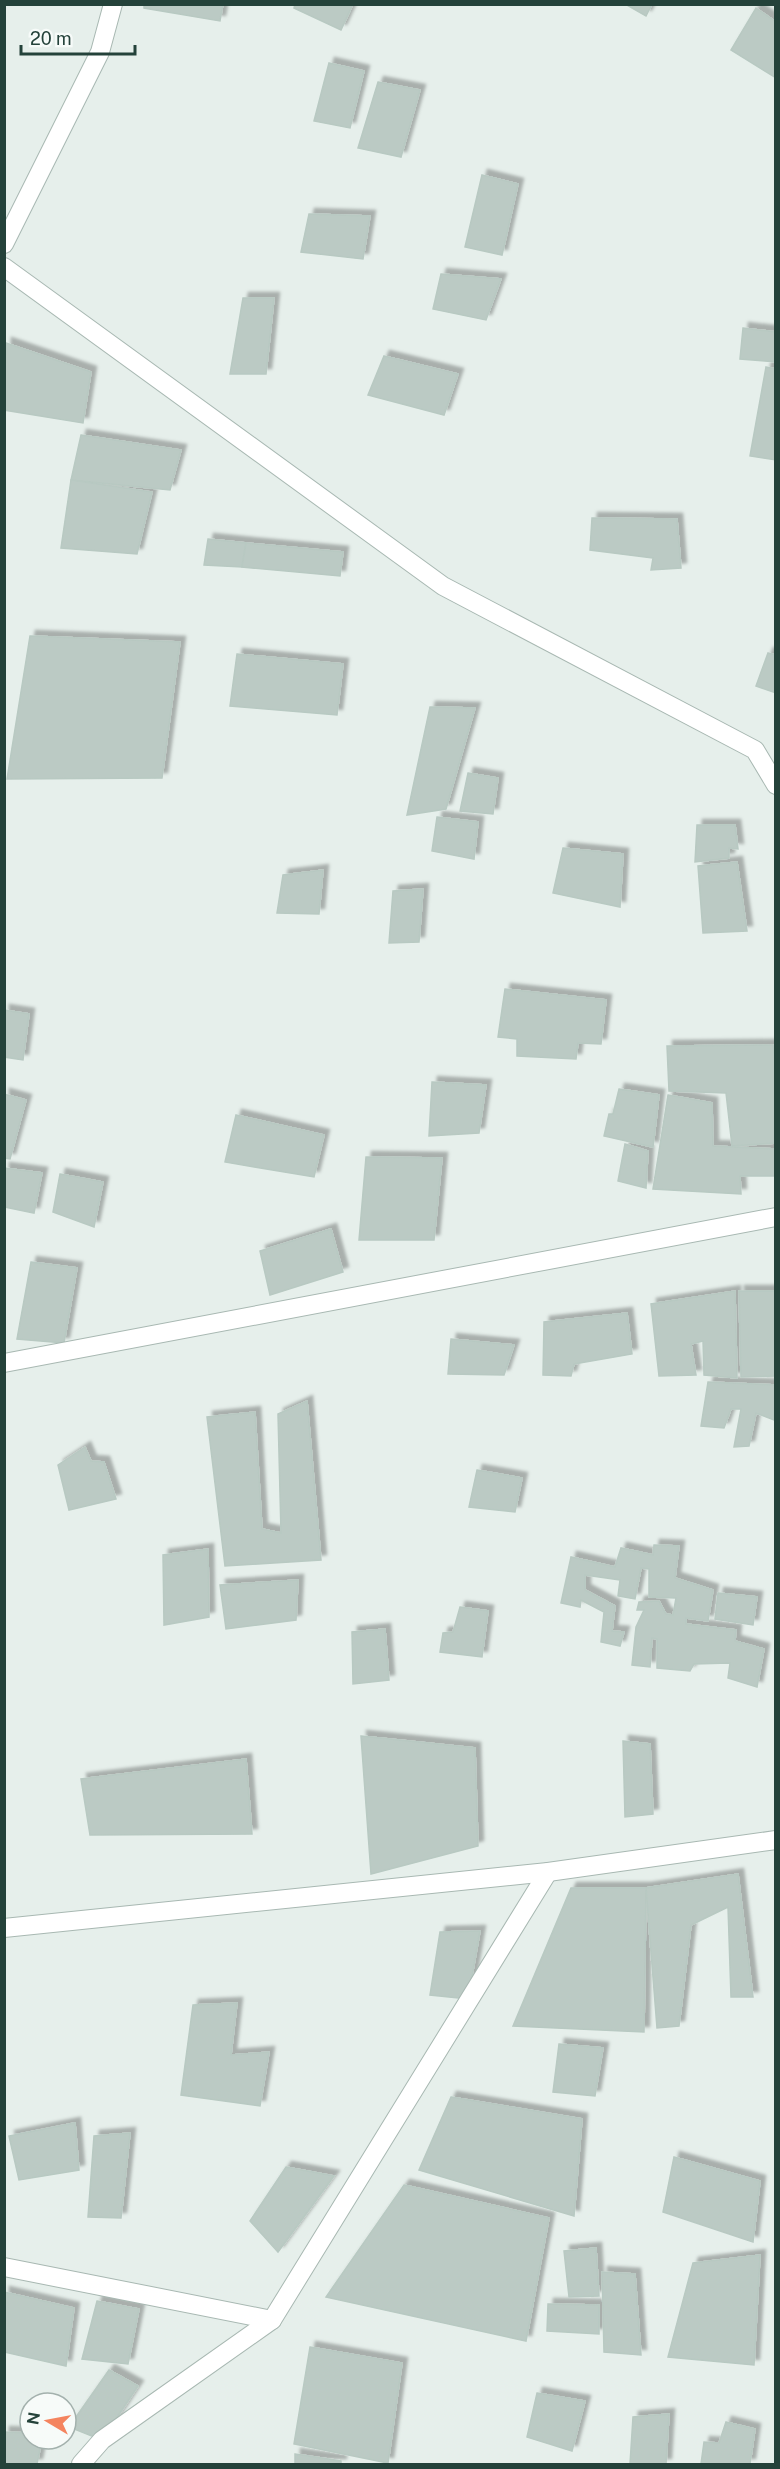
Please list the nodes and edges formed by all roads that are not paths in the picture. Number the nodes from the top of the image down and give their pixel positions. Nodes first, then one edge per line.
1 (113, 4) edge
2 (4, 244) edge
3 (4, 267) edge
4 (776, 785) edge
5 (776, 1217) edge
6 (4, 1363) edge
7 (776, 1840) edge
8 (548, 1872) junction
9 (4, 1928) edge
10 (4, 2267) edge
11 (272, 2319) junction
12 (81, 2464) edge

1 - 2 street
3 - 4 street
5 - 6 street
7 - 8 street
8 - 9 street
8 - 11 street
10 - 11 street
11 - 12 street

